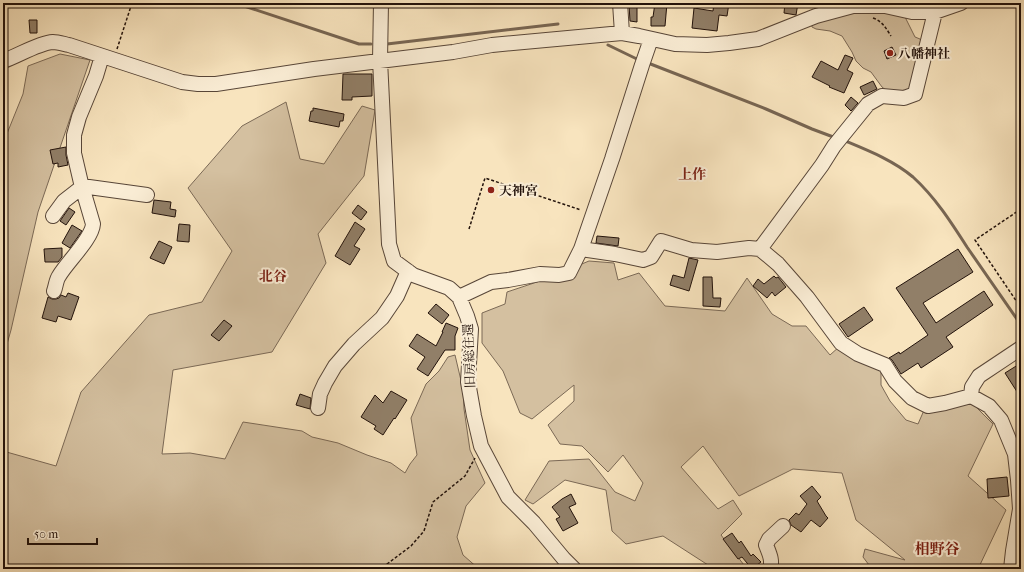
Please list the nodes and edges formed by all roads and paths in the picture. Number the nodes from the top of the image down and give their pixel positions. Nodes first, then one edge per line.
1 (132, 3) edge
2 (381, 3) edge
3 (620, 3) edge
4 (960, 3) edge
5 (935, 12) junction
6 (870, 18) dead end
7 (622, 33) junction
8 (891, 36) dead end
9 (651, 38) junction
10 (108, 57) junction
11 (380, 60) junction
12 (3, 61) edge
13 (82, 187) junction
14 (147, 195) dead end
15 (1021, 209) edge
16 (593, 214) junction
17 (53, 216) dead end
18 (469, 229) dead end
19 (581, 249) junction
20 (760, 249) junction
21 (408, 271) junction
22 (54, 291) dead end
23 (459, 297) junction
24 (1021, 308) edge
25 (1021, 348) edge
26 (971, 396) junction
27 (318, 408) dead end
28 (481, 446) junction
29 (782, 526) dead end
30 (386, 569) edge
31 (574, 569) edge
32 (770, 569) edge
33 (1011, 569) edge

1 - 10 path
2 - 11 street
3 - 7 street
4 - 5 street
5 - 9 street
5 - 20 street
6 - 8 path
7 - 9 street
7 - 11 street
9 - 16 street
10 - 11 street
10 - 12 street
10 - 13 street
11 - 21 street
13 - 14 street
13 - 17 street
13 - 22 street
15 - 24 path
16 - 18 path
16 - 19 street
19 - 20 street
19 - 23 street
20 - 26 street
21 - 23 street
21 - 27 street
23 - 28 street, 旧房総往還
25 - 26 street
26 - 33 street
28 - 30 path
28 - 31 street, 旧房総往還
29 - 32 street

